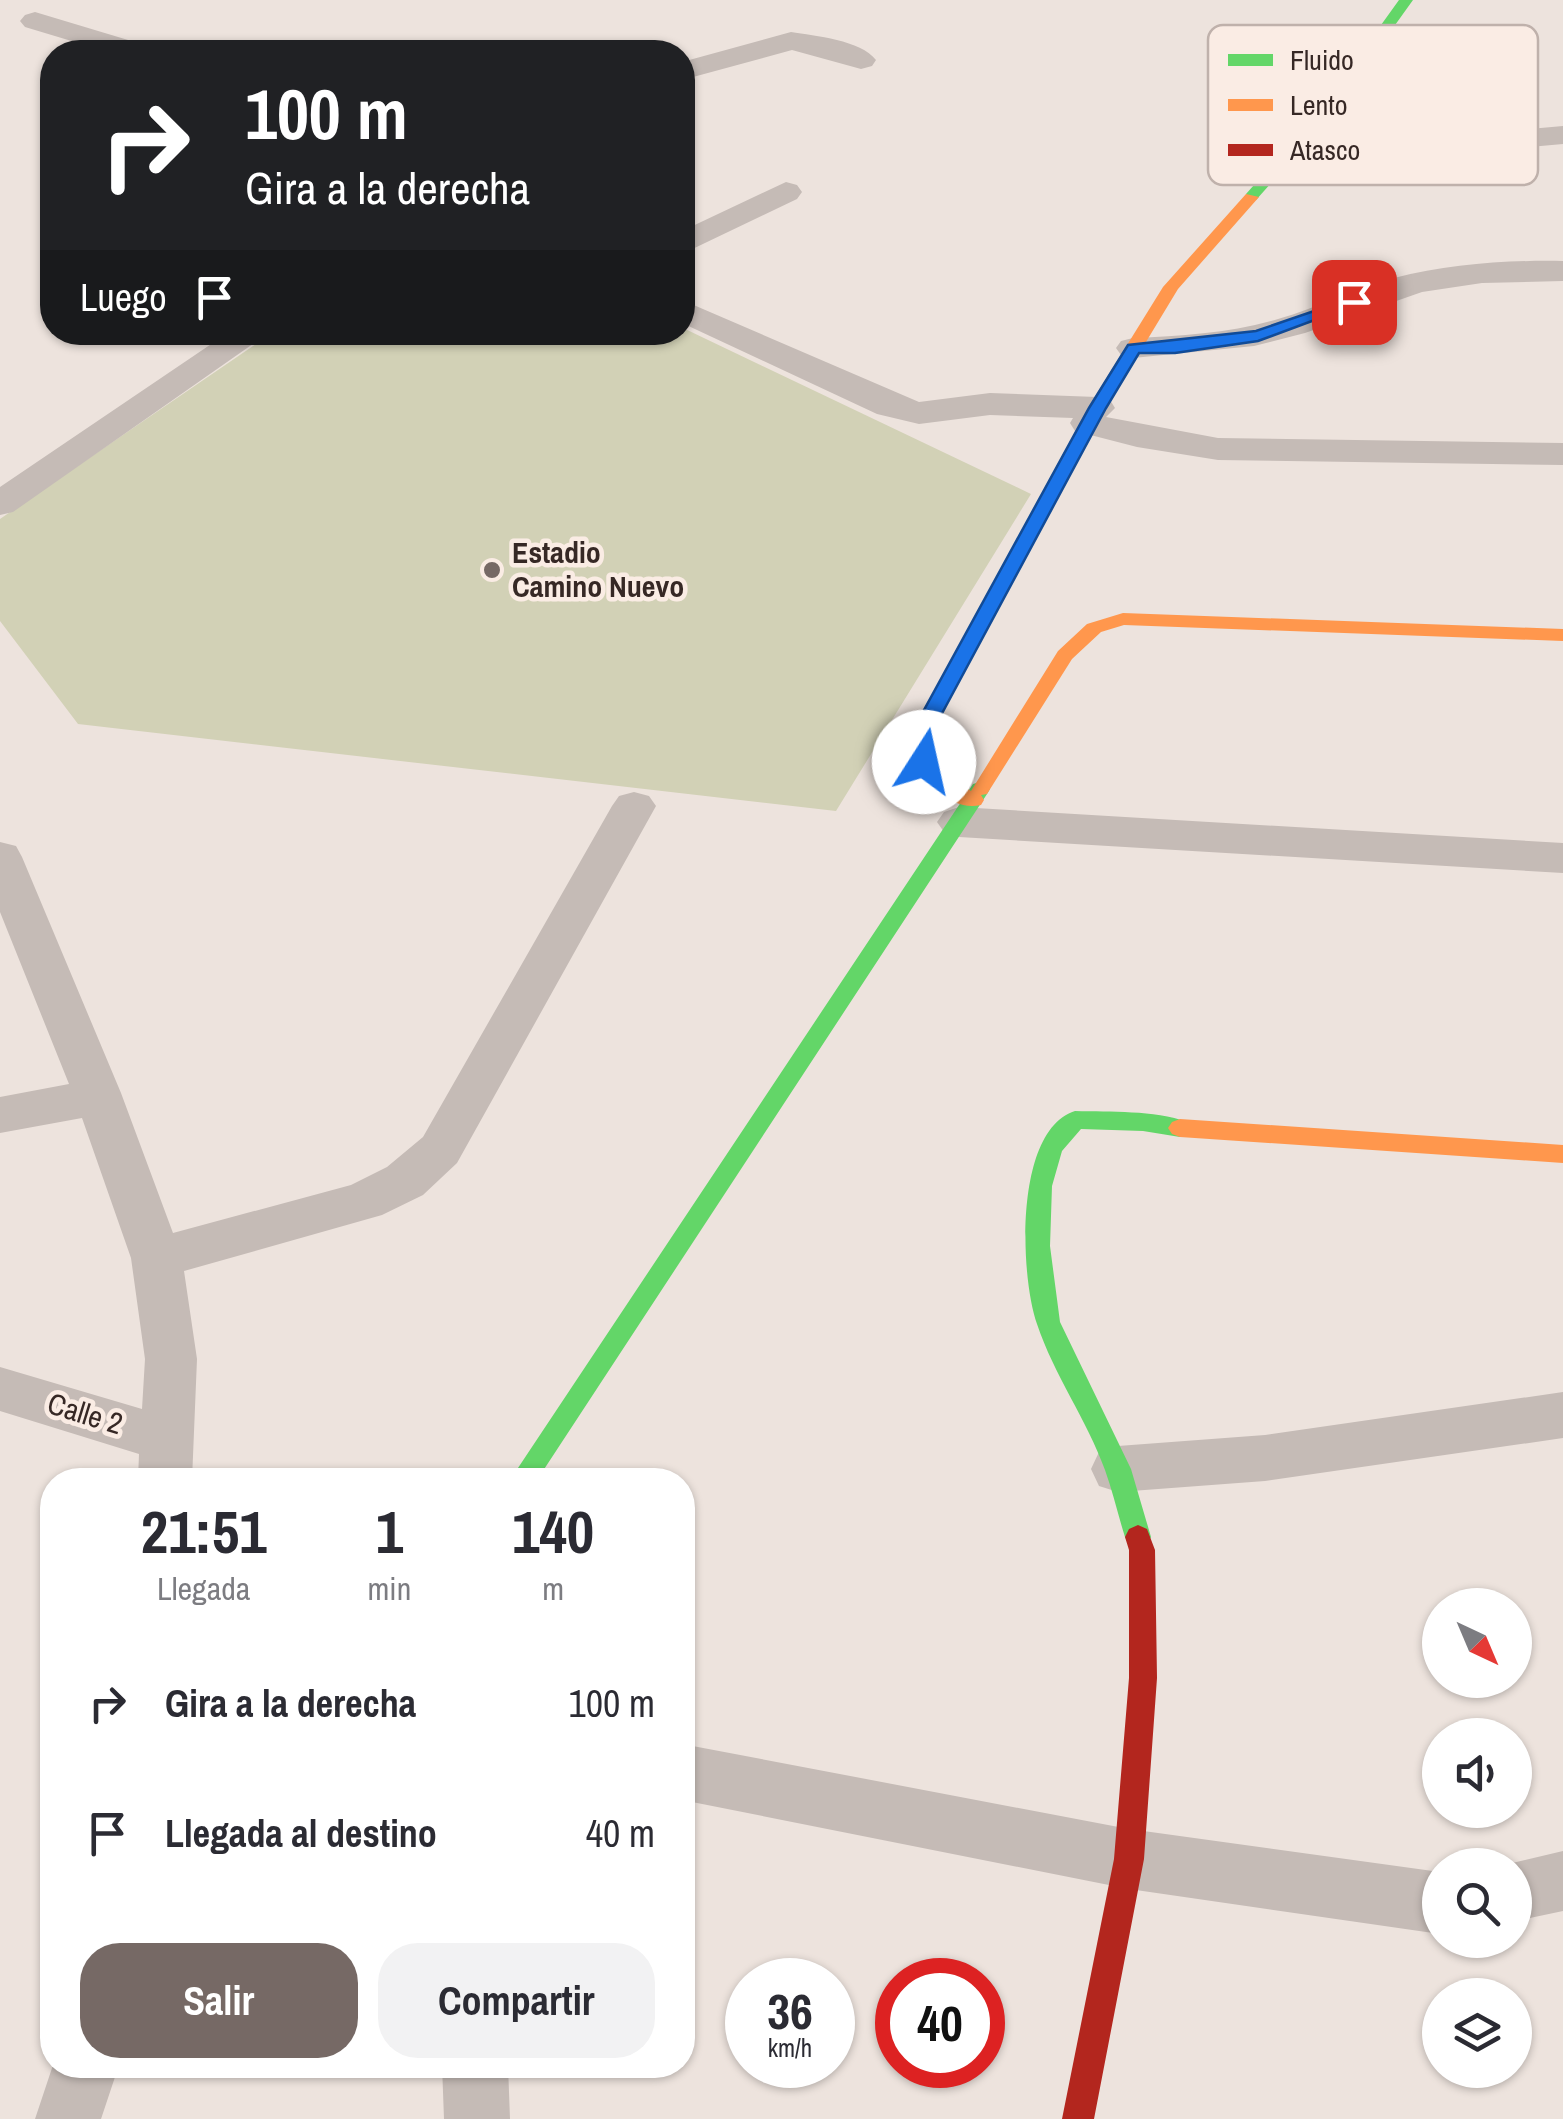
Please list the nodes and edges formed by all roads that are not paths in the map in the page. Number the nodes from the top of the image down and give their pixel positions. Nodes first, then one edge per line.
1 (78, 0) edge
2 (1406, 0) edge
3 (1388, 25) edge
4 (88, 40) edge
5 (861, 60) dead end
6 (695, 67) edge
7 (1563, 135) edge
8 (1538, 137) edge
9 (1262, 185) edge
10 (786, 192) dead end
11 (695, 238) edge
12 (1563, 271) edge
13 (695, 316) edge
14 (234, 345) edge
15 (1134, 348) junction
16 (1093, 416) junction
17 (1563, 454) edge
18 (0, 504) edge
19 (1563, 634) edge
20 (634, 806) dead end
21 (966, 811) junction
22 (0, 857) edge
23 (1563, 858) edge
24 (97, 1093) junction
25 (0, 1115) edge
26 (1563, 1154) edge
27 (157, 1258) junction
28 (0, 1389) edge
29 (1563, 1415) edge
30 (167, 1460) edge
31 (531, 1468) edge
32 (1118, 1470) junction
33 (695, 1775) edge
34 (1129, 1859) junction
35 (1563, 1881) edge
36 (1532, 1887) edge
37 (1422, 1900) edge
38 (82, 2078) edge
39 (476, 2078) edge
40 (68, 2119) edge
41 (476, 2119) edge
42 (1078, 2119) edge

1 - 4 street
2 - 3 street
5 - 6 street
7 - 8 street
9 - 15 street
10 - 11 street
12 - 15 street
13 - 16 street
14 - 18 street
15 - 16 street
16 - 17 street
16 - 21 street
19 - 21 street
20 - 27 street
21 - 23 street
21 - 31 street
22 - 24 street
24 - 25 street
24 - 27 street
26 - 32 street
27 - 30 street
28 - 30 street, Calle 2
29 - 32 street
32 - 34 street
33 - 34 street
34 - 37 street
34 - 42 street
35 - 36 street
38 - 40 street
39 - 41 street

